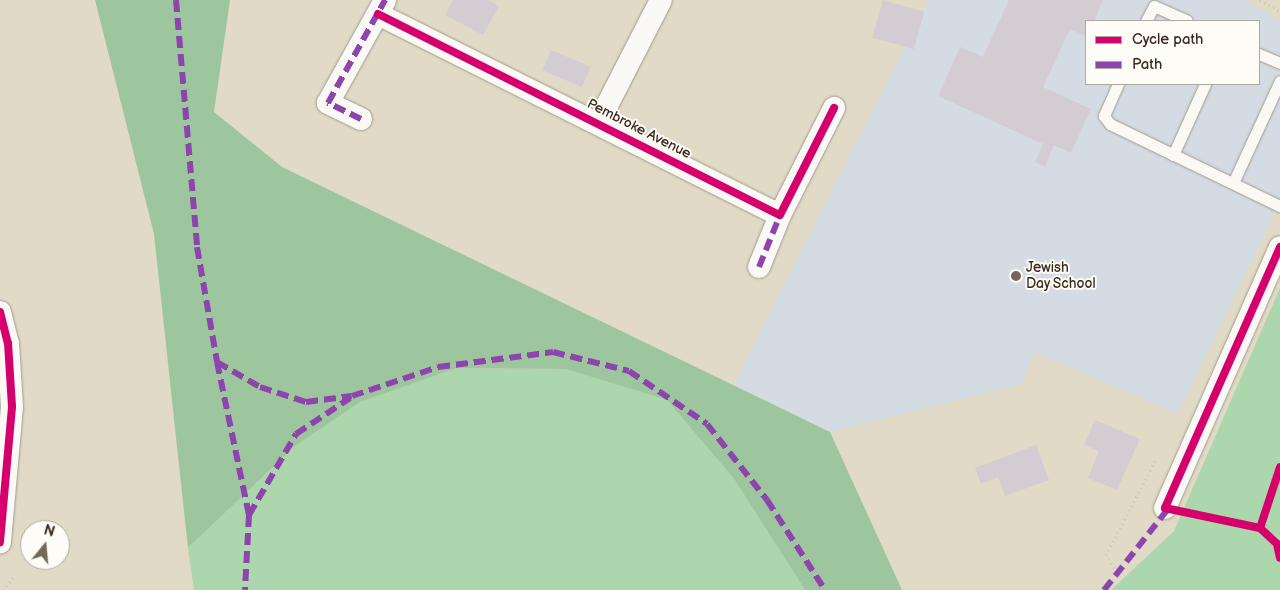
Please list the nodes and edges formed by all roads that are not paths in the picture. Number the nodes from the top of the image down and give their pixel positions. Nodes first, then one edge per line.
1 (661, 0) edge
2 (381, 7) edge
3 (1147, 20) edge
4 (1185, 20) edge
5 (1260, 54) edge
6 (1280, 63) edge
7 (1280, 81) edge
8 (1118, 85) edge
9 (1206, 85) edge
10 (834, 108) dead end
11 (361, 119) dead end
12 (598, 123) junction
13 (1173, 155) junction
14 (1233, 183) junction
15 (1280, 206) edge
16 (780, 215) junction
17 (1280, 247) edge
18 (759, 267) dead end
19 (0, 312) edge
20 (1165, 508) dead end
21 (0, 542) edge

1 - 12 street
2 - 11 street, Pembroke Avenue
2 - 12 street, Pembroke Avenue
3 - 4 lane
5 - 6 lane
7 - 14 lane
8 - 13 lane
9 - 13 lane
10 - 16 street
12 - 16 street, Pembroke Avenue
13 - 14 lane
14 - 15 lane
16 - 18 street
17 - 20 street
19 - 21 street

